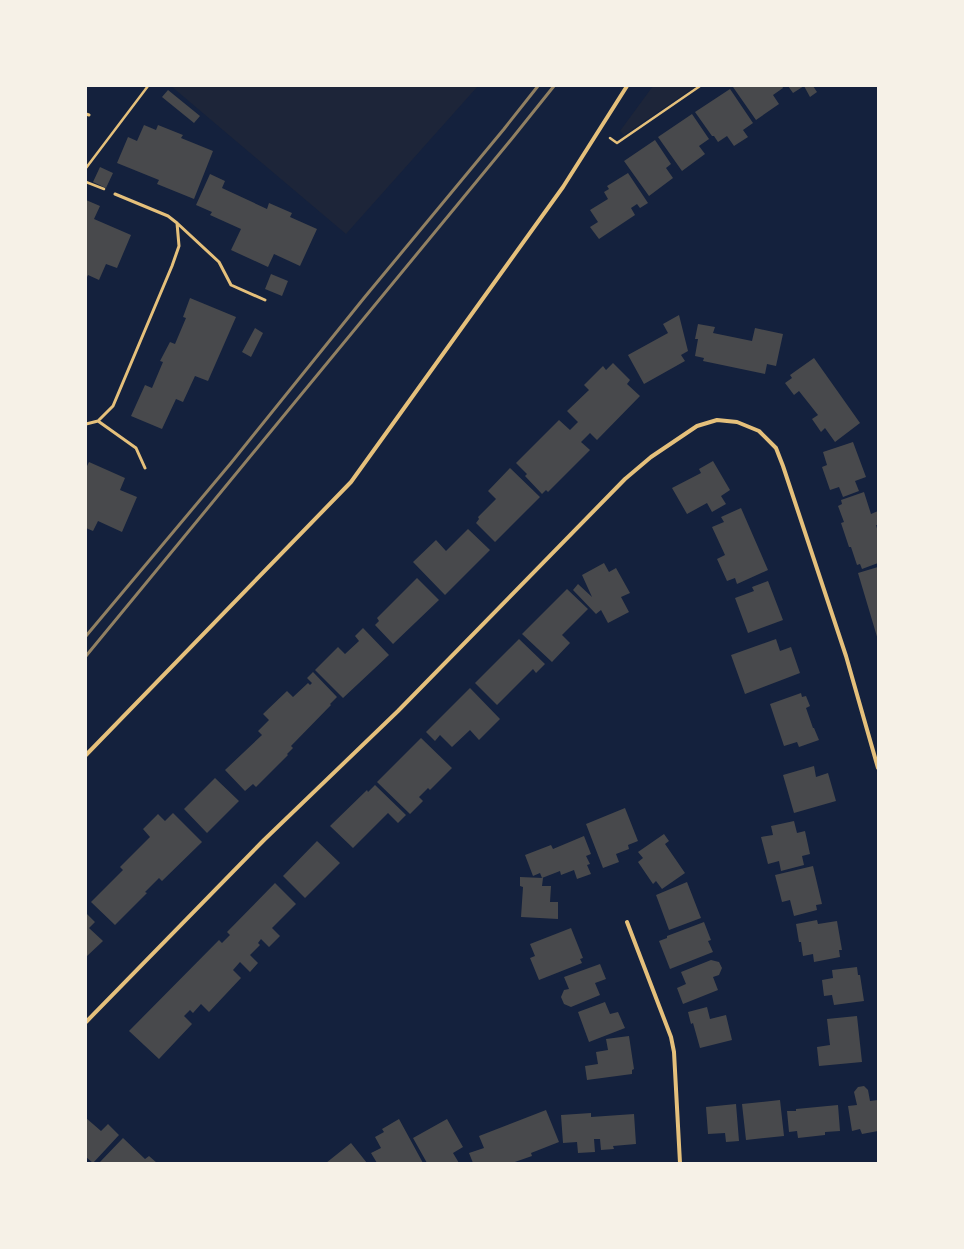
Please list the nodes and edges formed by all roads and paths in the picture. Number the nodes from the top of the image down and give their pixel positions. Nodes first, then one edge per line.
1 (148, 86) edge
2 (627, 86) edge
3 (700, 86) edge
4 (598, 131) junction
5 (86, 168) edge
6 (86, 182) edge
7 (116, 194) joint
8 (177, 223) junction
9 (265, 300) dead end
10 (98, 421) junction
11 (86, 424) edge
12 (145, 468) dead end
13 (86, 755) edge
14 (878, 768) edge
15 (627, 922) dead end
16 (86, 1022) edge
17 (680, 1163) edge

1 - 5 path
2 - 4 street
3 - 4 path
4 - 13 street
6 - 7 path
7 - 8 lane
8 - 9 lane
8 - 10 lane
10 - 11 lane
10 - 12 lane
14 - 16 street
15 - 17 street

